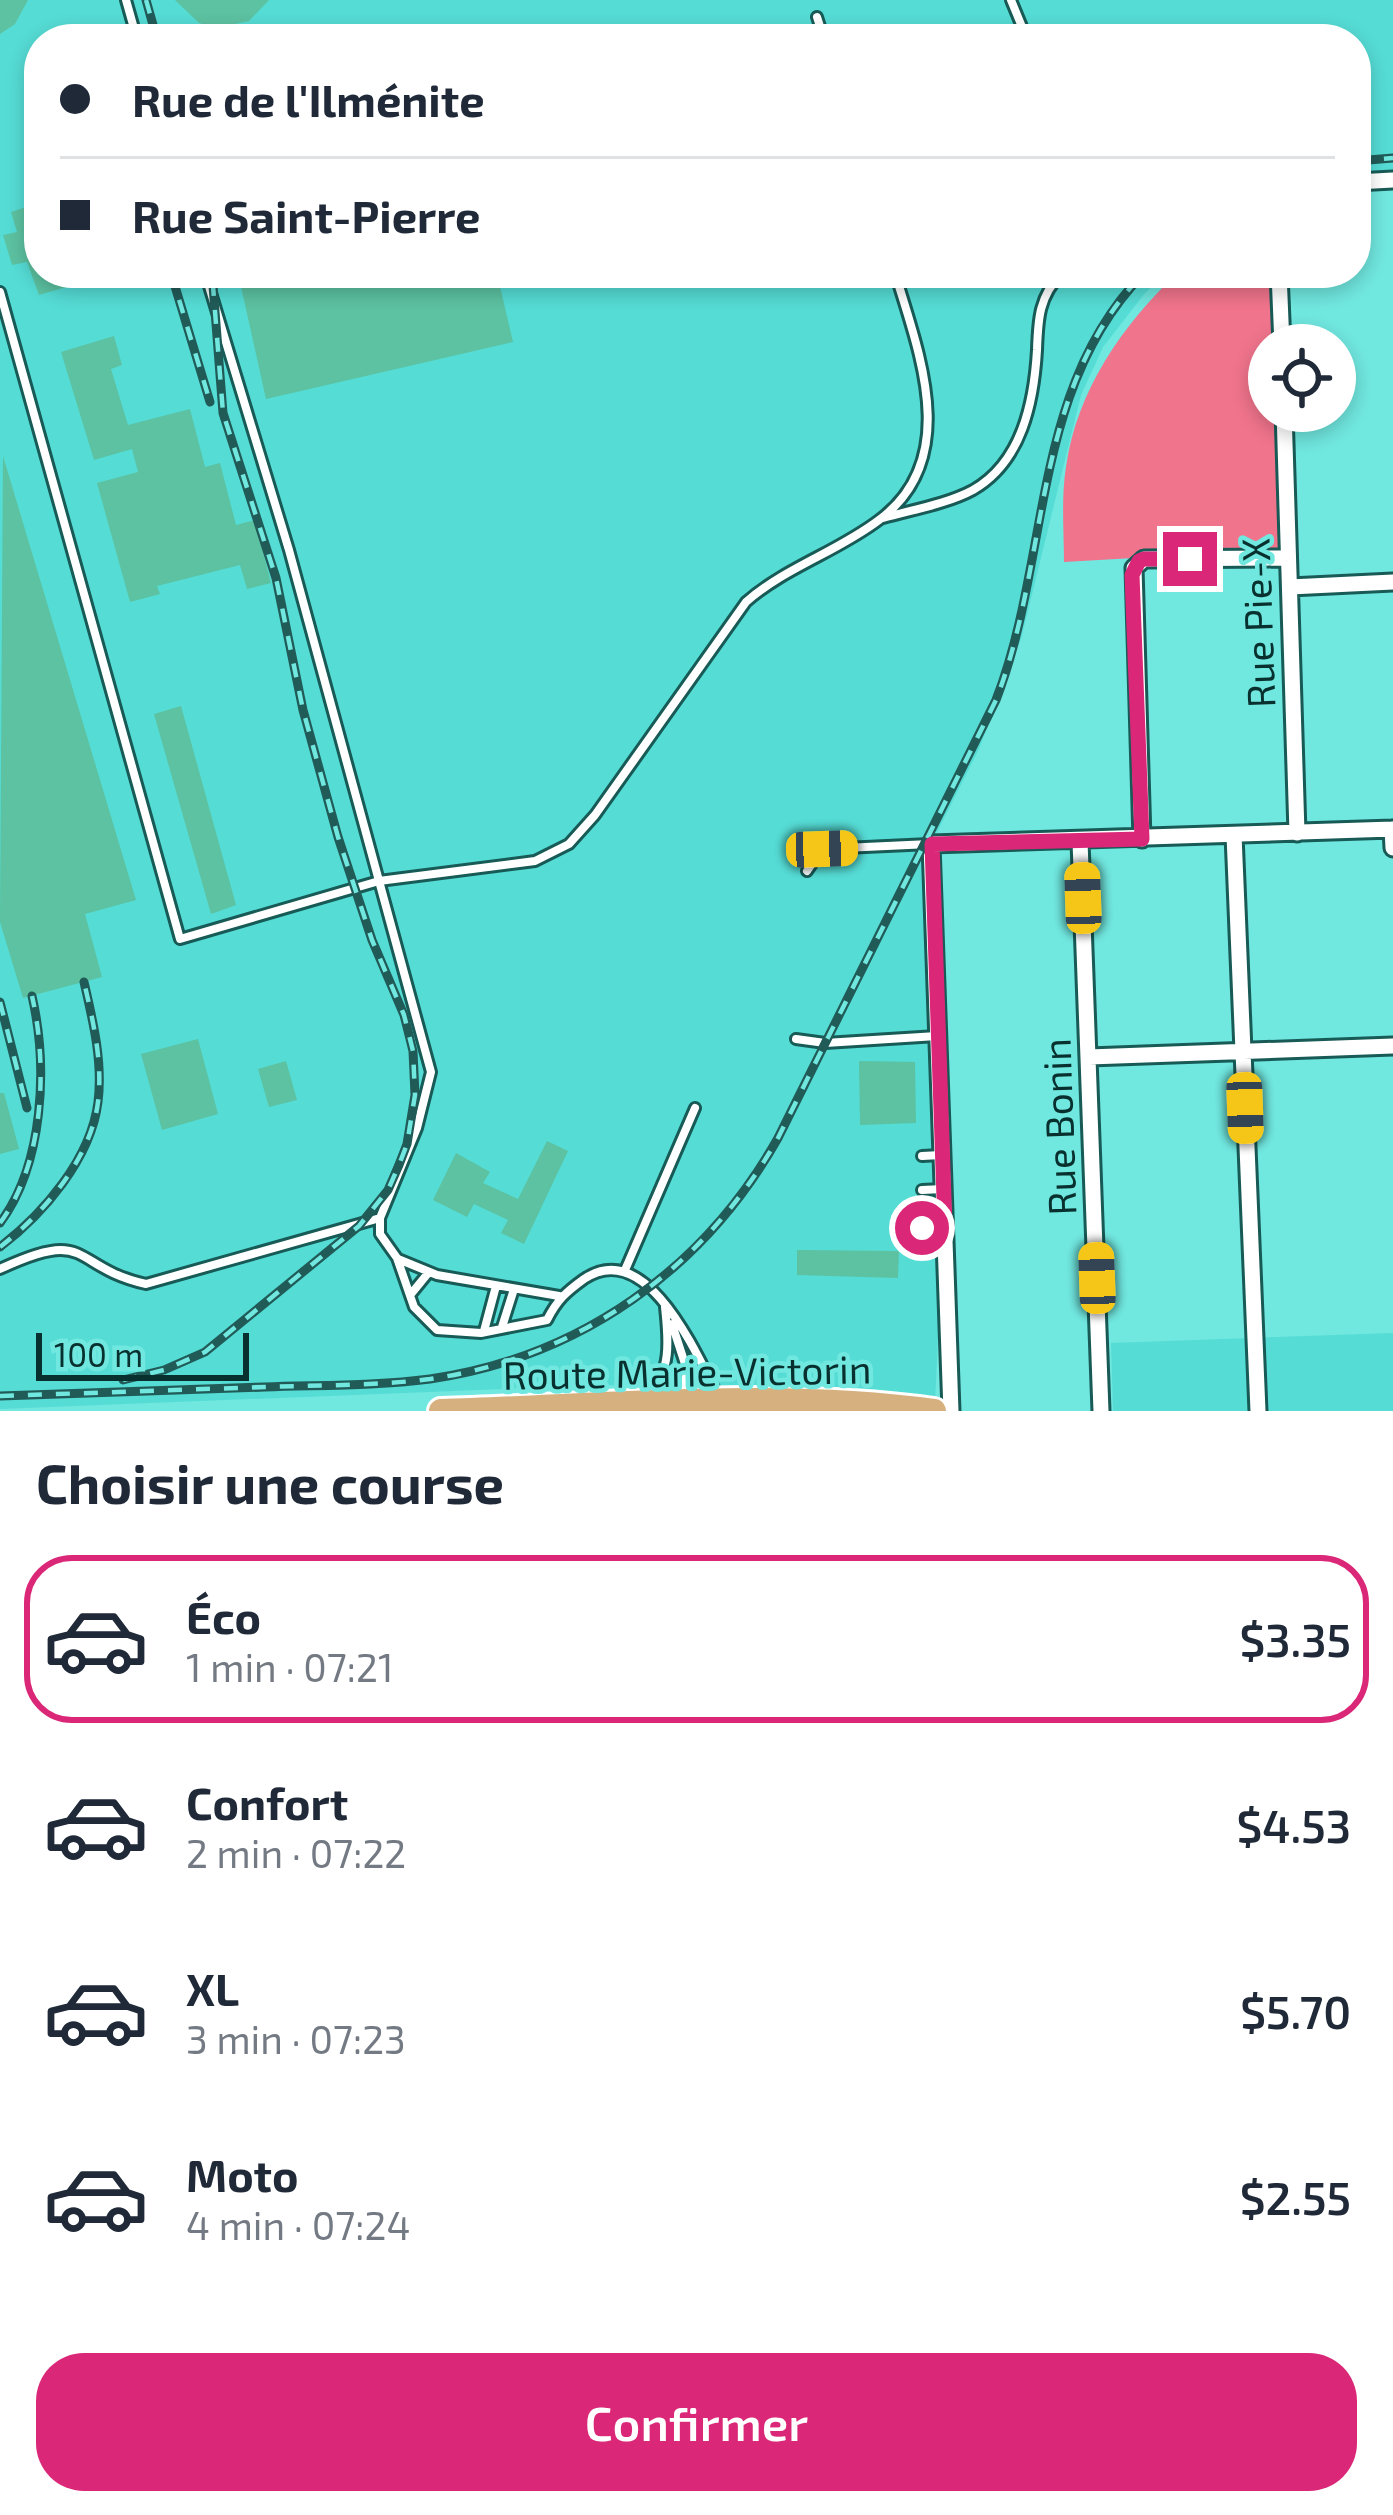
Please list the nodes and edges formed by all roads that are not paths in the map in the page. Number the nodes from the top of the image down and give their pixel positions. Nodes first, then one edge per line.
1 (817, 17) dead end
2 (819, 24) edge
3 (210, 288) edge
4 (900, 288) edge
5 (1050, 288) edge
6 (1280, 288) edge
7 (0, 292) edge
8 (1281, 324) edge
9 (1285, 432) edge
10 (881, 519) junction
11 (1288, 558) junction
12 (1393, 582) edge
13 (1289, 587) junction
14 (1393, 830) edge
15 (1297, 832) junction
16 (1234, 835) junction
17 (1142, 839) junction
18 (1081, 841) junction
19 (932, 844) junction
20 (1393, 848) edge
21 (807, 872) dead end
22 (379, 881) junction
23 (938, 1036) junction
24 (796, 1039) dead end
25 (1393, 1046) edge
26 (1243, 1052) junction
27 (1089, 1058) junction
28 (694, 1108) dead end
29 (942, 1155) junction
30 (922, 1156) dead end
31 (943, 1189) junction
32 (922, 1190) dead end
33 (380, 1218) junction
34 (922, 1228) dead end
35 (945, 1228) junction
36 (397, 1258) junction
37 (0, 1269) edge
38 (625, 1270) junction
39 (429, 1272) junction
40 (496, 1286) junction
41 (514, 1289) junction
42 (410, 1296) junction
43 (560, 1296) junction
44 (665, 1306) junction
45 (501, 1329) junction
46 (484, 1332) junction
47 (719, 1399) junction
48 (682, 1400) junction
49 (620, 1402) junction
50 (441, 1411) edge
51 (934, 1411) edge
52 (951, 1411) edge
53 (1102, 1411) edge
54 (1258, 1411) edge

1 - 2 lane
3 - 22 lane
4 - 10 lane
5 - 10 lane
6 - 8 street
7 - 22 lane
9 - 11 street, Rue Pie-X
10 - 22 lane
11 - 13 street, Rue Pie-X
11 - 17 street
12 - 13 street
13 - 15 street, Rue Pie-X
14 - 15 street
14 - 20 street
15 - 16 street
16 - 17 street
16 - 26 street
17 - 18 street
18 - 19 street
18 - 27 street, Rue Bonin
19 - 21 lane
19 - 23 street
22 - 33 lane
23 - 24 lane
23 - 29 street
25 - 26 street
26 - 27 street
26 - 54 street
27 - 53 street, Rue Bonin
28 - 38 lane
29 - 30 lane
29 - 31 street
31 - 32 lane
31 - 35 street
33 - 36 lane
33 - 37 lane
34 - 35 lane
35 - 52 street
36 - 39 lane
36 - 42 lane
38 - 43 lane
38 - 44 lane
39 - 40 lane
39 - 42 lane
40 - 41 lane
40 - 46 lane
41 - 43 lane
41 - 45 lane
42 - 46 lane
43 - 45 lane
44 - 47 lane
44 - 48 lane
44 - 49 lane
45 - 46 lane
47 - 48 main road, Route Marie-Victorin
47 - 51 main road, Route Marie-Victorin
48 - 49 main road, Route Marie-Victorin
49 - 50 main road, Route Marie-Victorin

